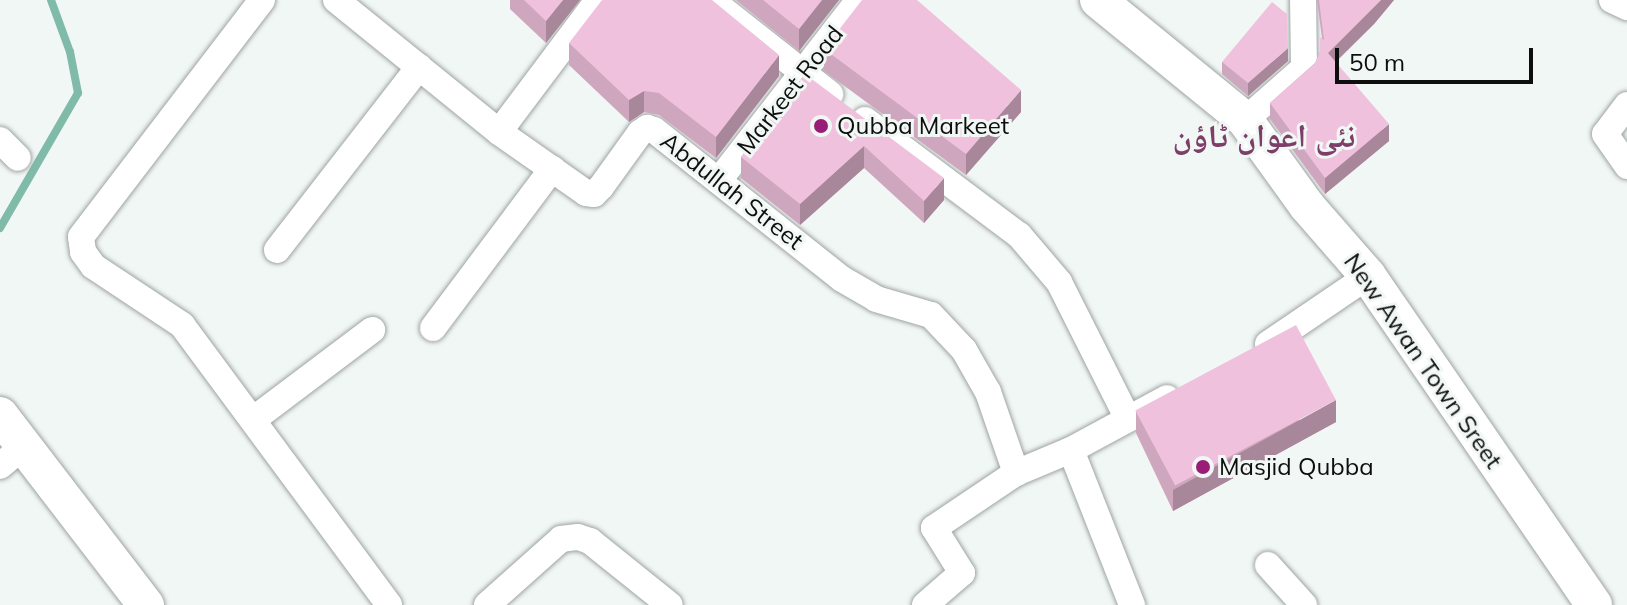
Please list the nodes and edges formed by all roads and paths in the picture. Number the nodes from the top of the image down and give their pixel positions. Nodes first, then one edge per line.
1 (262, 0) edge
2 (336, 0) edge
3 (598, 0) edge
4 (711, 0) edge
5 (859, 0) edge
6 (1098, 0) edge
7 (1303, 0) edge
8 (1612, 0) edge
9 (1627, 7) edge
10 (419, 67) junction
11 (802, 74) junction
12 (1627, 105) edge
13 (1245, 120) junction
14 (499, 132) junction
15 (1627, 166) edge
16 (552, 169) junction
17 (720, 179) junction
18 (277, 250) dead end
19 (1368, 276) junction
20 (433, 328) dead end
21 (372, 330) dead end
22 (1248, 355) edge
23 (1195, 383) edge
24 (0, 415) edge
25 (254, 419) junction
26 (1128, 419) junction
27 (1071, 450) junction
28 (12, 456) edge
29 (1016, 473) junction
30 (1268, 565) dead end
31 (146, 605) edge
32 (389, 605) edge
33 (487, 605) edge
34 (670, 605) edge
35 (925, 605) edge
36 (1132, 605) edge
37 (1304, 605) edge
38 (1594, 605) edge

1 - 25 street
2 - 10 street, Abdullah Street
3 - 14 street
4 - 11 street
5 - 11 street, Markeet Road
6 - 13 street, New Awan Town Sreet
7 - 13 street
8 - 9 street
10 - 14 street, Abdullah Street
10 - 18 street
11 - 17 street, Markeet Road
11 - 26 street
12 - 15 street
13 - 19 street, New Awan Town Sreet
14 - 16 street, Abdullah Street
16 - 17 street, Abdullah Street
16 - 20 street
17 - 29 street, Abdullah Street
19 - 22 street
19 - 38 street, New Awan Town Sreet
21 - 25 street
23 - 26 street
24 - 28 street
25 - 32 street
26 - 27 street
27 - 29 street
27 - 36 street
28 - 31 street
29 - 35 street
30 - 37 street
33 - 34 street

